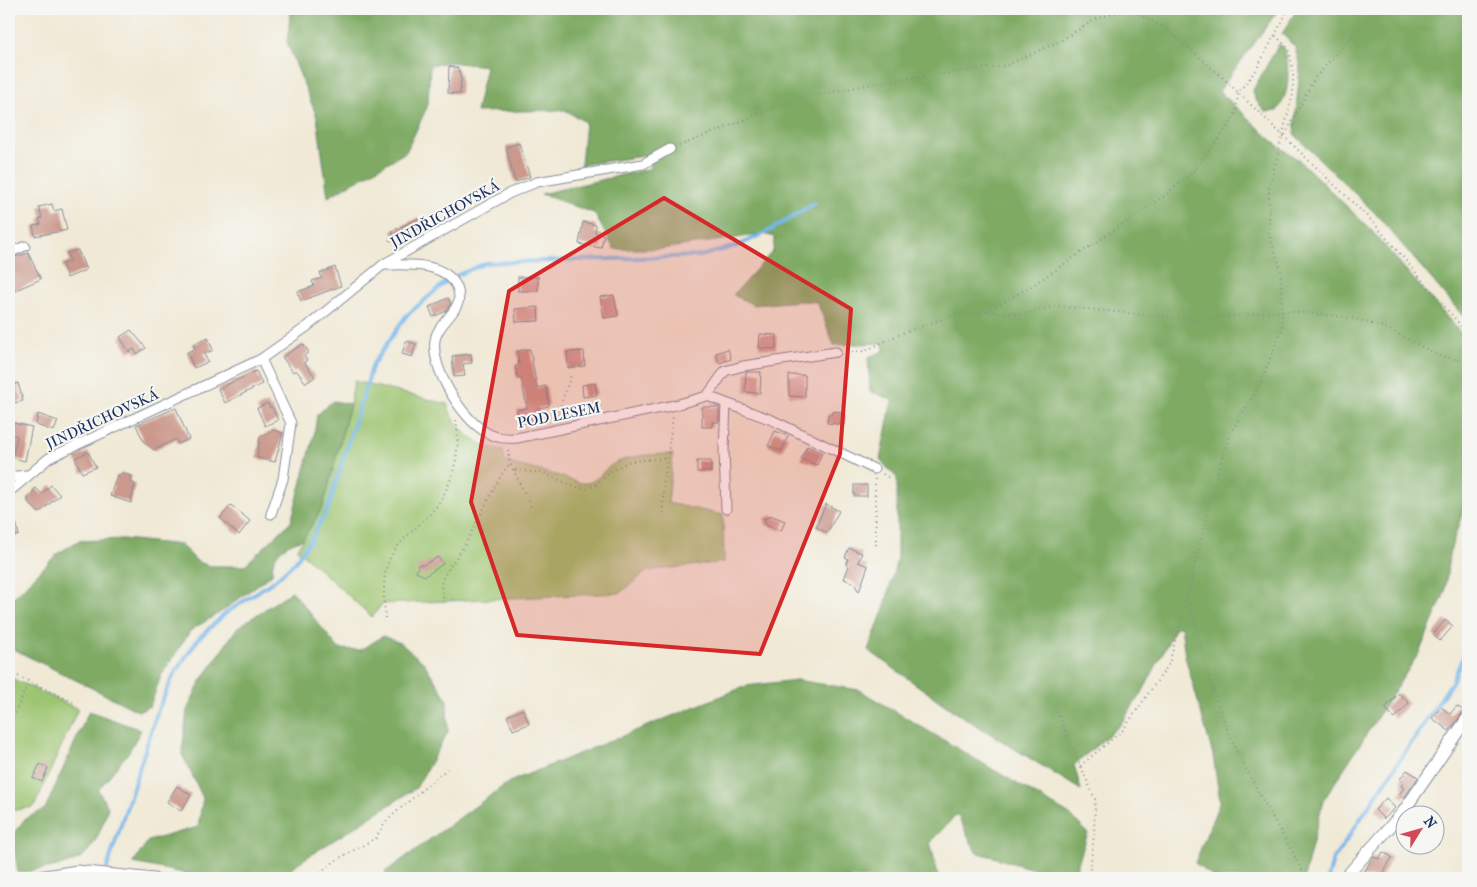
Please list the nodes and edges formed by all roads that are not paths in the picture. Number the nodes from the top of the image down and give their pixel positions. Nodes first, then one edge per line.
1 (670, 149) road end
2 (24, 246) dead end
3 (9, 254) edge
4 (384, 264) junction
5 (836, 352) road end
6 (261, 359) junction
7 (707, 396) junction
8 (726, 404) junction
9 (874, 469) road end
10 (26, 475) junction
11 (9, 477) edge
12 (9, 492) edge
13 (726, 509) dead end
14 (272, 514) dead end
15 (1468, 717) edge
16 (26, 878) edge
17 (154, 878) edge
18 (1345, 878) edge

1 - 4 street, JINDŘICHOVSKÁ
2 - 3 street
4 - 6 street, JINDŘICHOVSKÁ
4 - 7 street, POD LESEM
5 - 7 street
6 - 10 street, JINDŘICHOVSKÁ
6 - 14 street
7 - 8 street
8 - 9 street
8 - 13 street
10 - 11 street, JINDŘICHOVSKÁ
10 - 12 street
15 - 18 street
16 - 17 street

